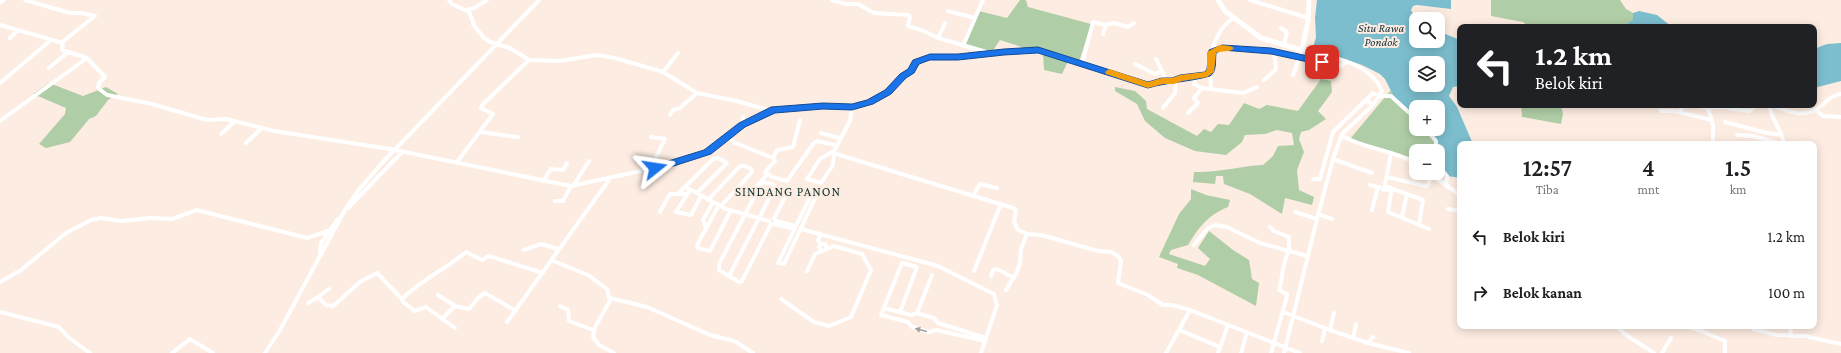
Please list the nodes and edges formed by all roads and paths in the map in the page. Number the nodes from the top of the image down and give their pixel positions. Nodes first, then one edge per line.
1 (4, 0) edge
2 (25, 0) edge
3 (449, 0) edge
4 (487, 0) edge
5 (539, 0) edge
6 (832, 0) edge
7 (983, 0) edge
8 (1218, 0) edge
9 (1250, 0) edge
10 (1309, 0) edge
11 (0, 2) edge
12 (466, 10) junction
13 (948, 11) dead end
14 (975, 18) junction
15 (1235, 18) junction
16 (1308, 20) junction
17 (946, 23) dead end
18 (1134, 23) dead end
19 (0, 25) edge
20 (1106, 25) junction
21 (1280, 28) dead end
22 (18, 30) junction
23 (1104, 34) dead end
24 (10, 38) dead end
25 (938, 38) junction
26 (51, 40) junction
27 (61, 43) junction
28 (497, 44) junction
29 (1284, 45) junction
30 (963, 46) junction
31 (1218, 48) junction
32 (1302, 50) junction
33 (68, 52) junction
34 (1274, 52) junction
35 (678, 53) dead end
36 (993, 54) junction
37 (87, 58) junction
38 (1300, 58) junction
39 (1156, 59) dead end
40 (529, 60) junction
41 (1345, 62) junction
42 (1082, 64) junction
43 (1135, 64) dead end
44 (49, 68) dead end
45 (663, 72) junction
46 (1162, 72) junction
47 (1210, 72) junction
48 (1293, 75) dead end
49 (1196, 77) junction
50 (1264, 80) dead end
51 (1162, 81) junction
52 (1176, 81) junction
53 (0, 83) edge
54 (1257, 87) dead end
55 (1202, 88) junction
56 (1211, 89) junction
57 (698, 93) junction
58 (1841, 94) edge
59 (1380, 96) junction
60 (1366, 100) junction
61 (1373, 105) junction
62 (852, 107) junction
63 (1163, 108) dead end
64 (1681, 108) edge
65 (1708, 108) edge
66 (1728, 108) edge
67 (1752, 108) edge
68 (1770, 108) edge
69 (1780, 108) edge
70 (774, 110) junction
71 (1817, 110) junction
72 (1661, 111) dead end
73 (1409, 112) edge
74 (1681, 112) junction
75 (1188, 113) dead end
76 (670, 114) dead end
77 (743, 117) dead end
78 (1841, 117) edge
79 (800, 120) dead end
80 (1712, 120) junction
81 (0, 121) edge
82 (235, 121) junction
83 (1725, 122) dead end
84 (742, 125) junction
85 (262, 128) junction
86 (480, 132) junction
87 (822, 133) dead end
88 (221, 134) dead end
89 (1737, 135) dead end
90 (1782, 135) junction
91 (725, 136) junction
92 (1342, 136) junction
93 (518, 137) dead end
94 (651, 137) dead end
95 (839, 138) junction
96 (1713, 141) edge
97 (1772, 141) edge
98 (1783, 141) edge
99 (246, 143) dead end
100 (835, 145) junction
101 (394, 150) junction
102 (402, 152) junction
103 (833, 152) junction
104 (1391, 153) junction
105 (773, 158) junction
106 (1333, 159) junction
107 (1409, 160) edge
108 (589, 161) dead end
109 (457, 162) junction
110 (567, 163) dead end
111 (655, 168) junction
112 (1372, 174) dead end
113 (1445, 174) edge
114 (766, 176) dead end
115 (611, 177) junction
116 (1387, 177) junction
117 (1312, 179) dead end
118 (1429, 180) edge
119 (1438, 180) edge
120 (543, 181) junction
121 (762, 182) junction
122 (1370, 185) dead end
123 (572, 186) junction
124 (1446, 186) junction
125 (686, 187) junction
126 (1378, 187) junction
127 (997, 188) dead end
128 (1385, 188) junction
129 (789, 189) dead end
130 (690, 190) junction
131 (1392, 190) junction
132 (679, 193) junction
133 (1457, 193) edge
134 (686, 194) junction
135 (1407, 194) junction
136 (699, 195) junction
137 (973, 196) junction
138 (555, 201) dead end
139 (711, 201) junction
140 (1001, 204) junction
141 (720, 206) junction
142 (804, 209) junction
143 (1448, 209) dead end
144 (345, 210) junction
145 (732, 210) junction
146 (1372, 210) dead end
147 (1457, 210) edge
148 (810, 211) junction
149 (660, 212) dead end
150 (1295, 212) dead end
151 (745, 214) junction
152 (1317, 216) junction
153 (1402, 216) junction
154 (758, 218) junction
155 (1332, 219) dead end
156 (773, 222) junction
157 (1419, 224) junction
158 (1270, 227) dead end
159 (706, 228) junction
160 (797, 228) junction
161 (1429, 229) dead end
162 (328, 231) junction
163 (821, 234) junction
164 (1027, 234) junction
165 (821, 244) junction
166 (1194, 245) dead end
167 (827, 248) junction
168 (558, 249) junction
169 (524, 250) dead end
170 (821, 250) junction
171 (1289, 251) junction
172 (1307, 256) junction
173 (319, 258) junction
174 (551, 260) junction
175 (807, 271) dead end
176 (974, 271) dead end
177 (543, 272) junction
178 (932, 275) dead end
179 (729, 276) junction
180 (991, 276) dead end
181 (1014, 278) junction
182 (0, 282) edge
183 (329, 289) dead end
184 (1006, 290) dead end
185 (438, 294) dead end
186 (318, 297) junction
187 (610, 298) junction
188 (402, 299) junction
189 (781, 299) dead end
190 (308, 303) dead end
191 (455, 306) junction
192 (560, 306) dead end
193 (884, 308) junction
194 (1190, 310) junction
195 (516, 311) junction
196 (0, 312) edge
197 (900, 312) junction
198 (1283, 312) junction
199 (917, 313) junction
200 (1334, 313) dead end
201 (911, 315) junction
202 (1293, 316) junction
203 (442, 319) junction
204 (508, 322) dead end
205 (908, 322) junction
206 (938, 323) junction
207 (1356, 324) dead end
208 (1228, 325) junction
209 (455, 328) dead end
210 (1328, 329) junction
211 (1619, 329) edge
212 (1703, 329) edge
213 (1753, 329) dead end
214 (1790, 329) edge
215 (593, 330) junction
216 (936, 330) junction
217 (1179, 330) junction
218 (1247, 332) junction
219 (963, 333) junction
220 (1373, 336) dead end
221 (1791, 336) junction
222 (1353, 338) junction
223 (1671, 338) dead end
224 (986, 340) junction
225 (1322, 341) dead end
226 (1275, 343) junction
227 (1368, 343) junction
228 (1841, 344) edge
229 (1220, 347) junction
230 (1284, 347) junction
231 (612, 352) edge
232 (90, 353) edge
233 (172, 353) edge
234 (213, 353) edge
235 (265, 353) edge
236 (753, 353) edge
237 (982, 353) edge
238 (1166, 353) edge
239 (1218, 353) edge
240 (1240, 353) edge
241 (1271, 353) edge
242 (1284, 353) edge
243 (1300, 353) edge
244 (1409, 353) edge
245 (1654, 353) edge
246 (1662, 353) edge
247 (1725, 353) edge

1 - 11 street
2 - 27 street
3 - 12 street
4 - 12 street
5 - 28 street
6 - 25 street
7 - 14 street
8 - 15 street
9 - 16 street
10 - 16 street
12 - 28 street
13 - 14 street
14 - 30 street
15 - 29 street
15 - 31 street
16 - 32 street
17 - 25 street
18 - 20 street
19 - 22 street
20 - 23 street
20 - 42 street
21 - 29 street
22 - 24 street
22 - 26 street
25 - 30 street
26 - 27 street
26 - 53 street
27 - 33 street
28 - 40 street
28 - 101 street
29 - 32 street
30 - 36 street
31 - 34 street
31 - 47 street
32 - 38 street
32 - 41 street
33 - 37 street
33 - 44 street
34 - 38 street
34 - 50 street
35 - 45 street
36 - 42 street
36 - 62 street
37 - 81 street
37 - 82 street
38 - 41 street
38 - 48 street
39 - 46 street
40 - 45 street
40 - 86 street
41 - 59 street
42 - 51 street
43 - 46 street
45 - 57 street
46 - 51 street
47 - 49 street
47 - 56 street
49 - 52 street
49 - 55 street
51 - 52 street
52 - 63 street
54 - 56 street
55 - 56 street
55 - 75 street
57 - 70 street
57 - 76 street
58 - 71 street
59 - 60 street
59 - 61 street
59 - 73 street
60 - 61 street
60 - 117 street
61 - 92 street
62 - 70 street
62 - 95 street
64 - 74 street
65 - 80 street
66 - 67 street
68 - 90 street
69 - 71 street
70 - 84 street
71 - 78 street
72 - 74 street
74 - 80 street
77 - 84 street
79 - 105 street
80 - 96 street
82 - 85 street
82 - 88 street
83 - 90 street
84 - 91 street
85 - 99 street
85 - 101 street
86 - 93 street
86 - 109 street
87 - 95 street
89 - 97 street
90 - 98 street
91 - 105 street
91 - 111 street
92 - 104 street
92 - 106 street
94 - 111 street
95 - 100 street
100 - 103 street
100 - 105 street
101 - 102 street
101 - 144 street
102 - 109 street
102 - 144 street
103 - 103 street
103 - 137 street
104 - 107 street
104 - 116 street
106 - 112 street
106 - 152 street
108 - 123 street
109 - 120 street
110 - 120 street
111 - 115 street
113 - 124 street
114 - 121 street
115 - 123 street
115 - 168 street
116 - 118 street
116 - 128 street
119 - 124 street
120 - 123 street
121 - 151 street
121 - 154 street
122 - 126 street
123 - 138 street
124 - 133 street
125 - 130 street
125 - 132 street
125 - 136 street
126 - 128 street
126 - 146 street
127 - 137 street
128 - 131 street
129 - 156 street
130 - 134 street
130 - 136 street
131 - 135 street
131 - 153 street
132 - 134 street
132 - 149 street
134 - 136 street
135 - 153 street
135 - 157 street
136 - 139 street
137 - 140 street
139 - 141 street
139 - 141 street
139 - 159 street
140 - 164 street
140 - 176 street
141 - 145 street
141 - 159 street
142 - 148 street
142 - 148 street
142 - 160 street
143 - 147 street
144 - 162 street
144 - 173 street
145 - 151 street
145 - 159 street
148 - 160 street
150 - 152 street
151 - 154 street
151 - 179 street
152 - 155 street
152 - 172 street
153 - 157 street
154 - 156 street
154 - 179 street
156 - 160 street
156 - 179 street
157 - 161 street
158 - 171 street
160 - 160 street
160 - 163 street
162 - 173 street
162 - 182 street
163 - 165 street
163 - 224 street
164 - 181 street
164 - 194 street
165 - 167 street
165 - 170 street
166 - 171 street
167 - 170 street
167 - 189 street
168 - 169 street
168 - 174 street
170 - 175 street
171 - 172 street
171 - 198 street
172 - 202 street
173 - 235 street
174 - 177 street
174 - 187 street
177 - 188 street
177 - 195 street
178 - 199 street
180 - 181 street
181 - 184 street
183 - 186 street
185 - 191 street
186 - 188 street
186 - 190 street
187 - 215 street
187 - 236 street
188 - 203 street
191 - 195 street
191 - 203 street
192 - 215 street
193 - 197 street
193 - 197 street
193 - 205 street
194 - 208 street
194 - 217 street
195 - 204 street
196 - 232 street
197 - 201 street
198 - 202 street
198 - 226 street
199 - 201 street
199 - 206 street
200 - 210 street
201 - 205 street
202 - 210 street
202 - 230 street
203 - 209 street
216 -> 205 street
206 - 216 street
206 - 219 street
207 - 222 street
208 - 218 street
208 - 229 street
210 - 222 street
210 - 225 street
211 - 245 street
212 - 247 street
213 - 221 street
214 - 221 street
215 - 231 street
216 - 219 street
217 - 229 street
217 - 238 street
218 - 226 street
218 - 240 street
219 - 224 street
220 - 227 street
221 - 228 street
222 - 227 street
223 - 246 street
224 - 237 street
226 - 230 street
226 - 241 street
227 - 244 street
229 - 239 street
230 - 242 street
230 - 243 street
233 - 234 street

